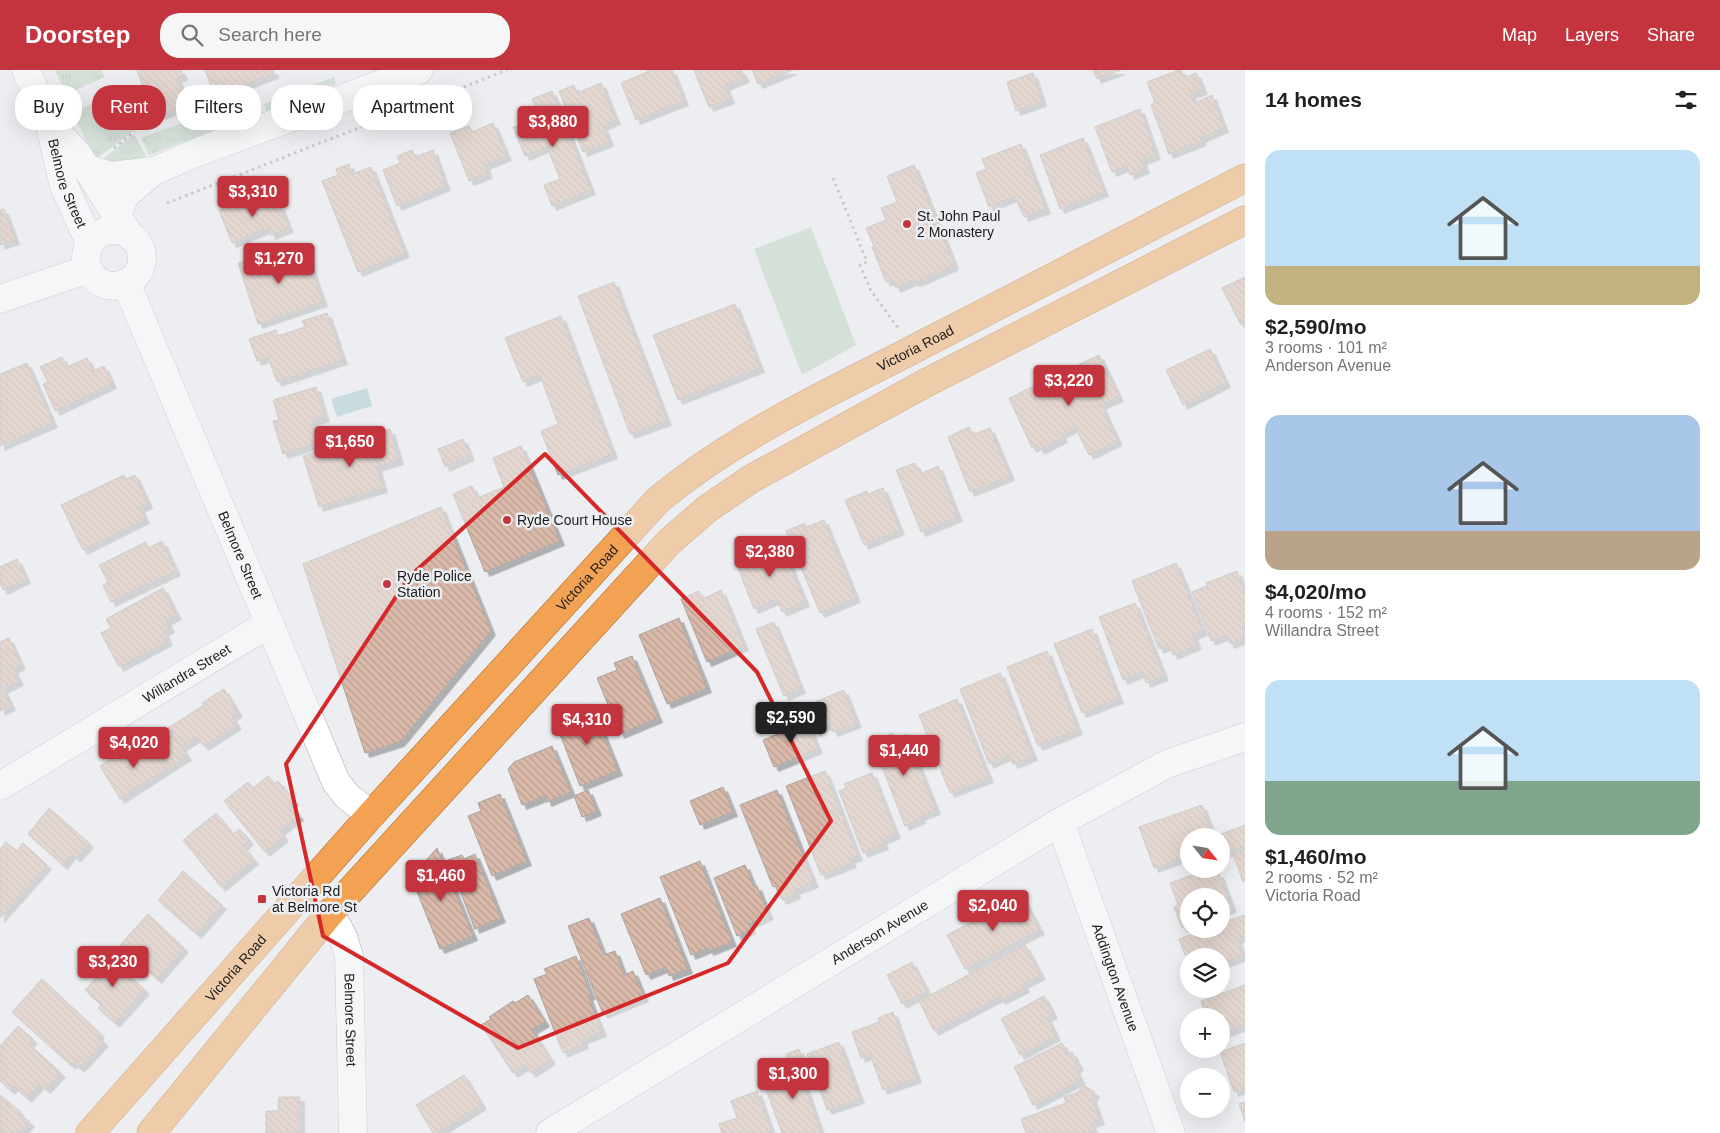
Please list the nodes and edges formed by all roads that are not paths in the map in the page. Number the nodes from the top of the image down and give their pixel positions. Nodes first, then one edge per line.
1 (26, 70) edge
2 (419, 70) edge
3 (32, 85) edge
4 (50, 130) edge
5 (55, 130) edge
6 (87, 168) junction
7 (154, 171) junction
8 (1245, 178) edge
9 (117, 214) junction
10 (1245, 220) edge
11 (89, 256) junction
12 (126, 283) junction
13 (0, 299) edge
14 (270, 623) junction
15 (1245, 737) edge
16 (0, 786) edge
17 (371, 815) junction
18 (1060, 822) junction
19 (330, 913) junction
20 (90, 1133) edge
21 (151, 1133) edge
22 (353, 1133) edge
23 (550, 1133) edge
24 (1171, 1133) edge

1 - 3 street, Belmore Street
2 - 7 street
4 - 11 street, Belmore Street
5 - 6 street, Belmore Street
6 - 7 street
6 - 9 street, Belmore Street
7 - 9 street
8 - 17 highway, Victoria Road
9 - 11 street
9 - 12 street, Belmore Street
10 - 19 highway
11 - 12 street
11 - 13 street
12 - 14 street, Belmore Street
14 - 16 street, Willandra Street
14 - 17 street, Belmore Street
15 - 18 street, Anderson Avenue
17 - 20 highway, Victoria Road
18 - 23 street, Anderson Avenue
18 - 24 street, Addington Avenue
19 - 21 highway
19 - 22 street, Belmore Street

